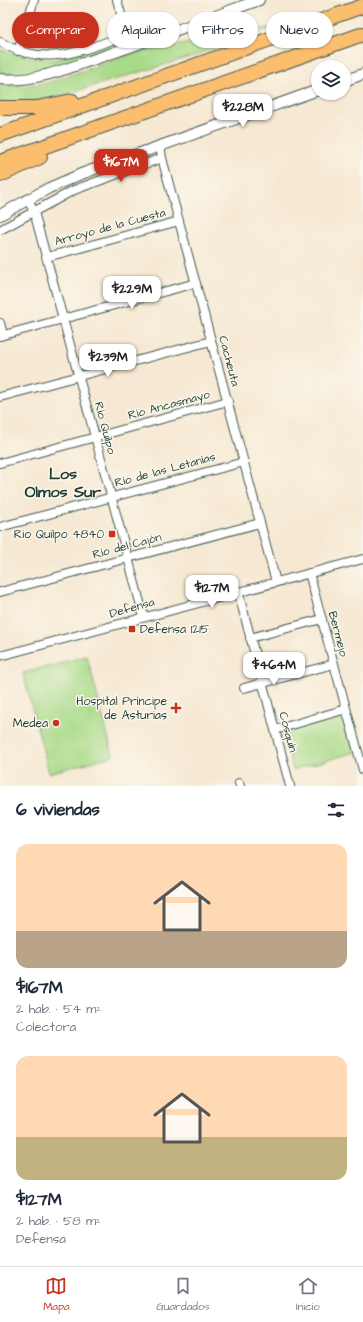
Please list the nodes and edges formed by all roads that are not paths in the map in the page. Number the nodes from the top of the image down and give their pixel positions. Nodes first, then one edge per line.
1 (34, 0) edge
2 (117, 0) edge
3 (259, 0) edge
4 (363, 6) edge
5 (121, 12) edge
6 (180, 29) edge
7 (363, 34) edge
8 (107, 40) edge
9 (0, 42) edge
10 (333, 45) edge
11 (127, 48) edge
12 (324, 48) joint
13 (18, 51) junction
14 (363, 74) edge
15 (351, 78) edge
16 (0, 79) edge
17 (156, 80) junction
18 (311, 92) edge
19 (0, 108) edge
20 (0, 135) edge
21 (160, 145) junction
22 (162, 158) junction
23 (0, 162) edge
24 (0, 175) edge
25 (28, 199) junction
26 (34, 212) junction
27 (0, 215) edge
28 (179, 221) junction
29 (0, 230) edge
30 (47, 257) junction
31 (196, 283) junction
32 (63, 318) junction
33 (0, 323) edge
34 (2, 336) edge
35 (211, 341) junction
36 (79, 376) junction
37 (0, 397) edge
38 (228, 401) junction
39 (95, 437) junction
40 (244, 462) junction
41 (0, 463) edge
42 (111, 497) junction
43 (260, 523) junction
44 (0, 527) edge
45 (127, 558) junction
46 (363, 559) edge
47 (309, 573) junction
48 (276, 582) junction
49 (238, 591) junction
50 (0, 592) edge
51 (144, 617) junction
52 (322, 619) junction
53 (250, 638) junction
54 (0, 656) edge
55 (334, 664) junction
56 (262, 683) junction
57 (244, 688) dead end
58 (346, 709) junction
59 (275, 730) junction
60 (363, 770) edge
61 (290, 786) edge

1 - 13 street
2 - 5 street
3 - 6 street
4 - 17 highway
7 - 10 highway
8 - 13 street
9 - 13 street
11 - 16 street
12 - 23 highway
12 - 24 highway
14 - 15 street
17 - 19 highway
17 - 20 highway
18 - 21 street
21 - 22 street, Cacheuta
21 - 25 street
22 - 26 street
22 - 28 street, Cacheuta
25 - 26 street, Río Quilpo
25 - 27 street
26 - 29 street
26 - 30 street, Río Quilpo
28 - 30 street, Arroyo de la Cuesta
28 - 31 street, Cacheuta
30 - 32 street, Río Quilpo
31 - 32 street
31 - 35 street, Cacheuta
32 - 34 street
32 - 36 street, Río Quilpo
33 - 34 street
35 - 36 street
35 - 38 street, Cacheuta
36 - 37 street
36 - 39 street, Río Quilpo
38 - 39 street, Río Ancasmayo
38 - 40 street, Cacheuta
39 - 41 street, Río Ancasmayo
39 - 42 street, Río Quilpo
40 - 42 street, Río de las Letanías
40 - 43 street, Cacheuta
42 - 44 street, Río de las Letanías
42 - 45 street, Río Quilpo
43 - 45 street, Río del Cajón
43 - 48 street, Cacheuta
45 - 50 street, Río del Cajón
45 - 51 street, Río Quilpo
46 - 47 street, Defensa
47 - 48 street, Defensa
47 - 52 street, Bermejo
48 - 49 street, Defensa
49 - 51 street, Defensa
49 - 53 street, Cosquín
51 - 54 street, Defensa
52 - 53 street
52 - 55 street, Bermejo
53 - 56 street, Cosquín
55 - 56 street
55 - 58 street, Bermejo
56 - 57 street
56 - 59 street, Cosquín
58 - 59 street
58 - 60 street, Bermejo
59 - 61 street, Cosquín

